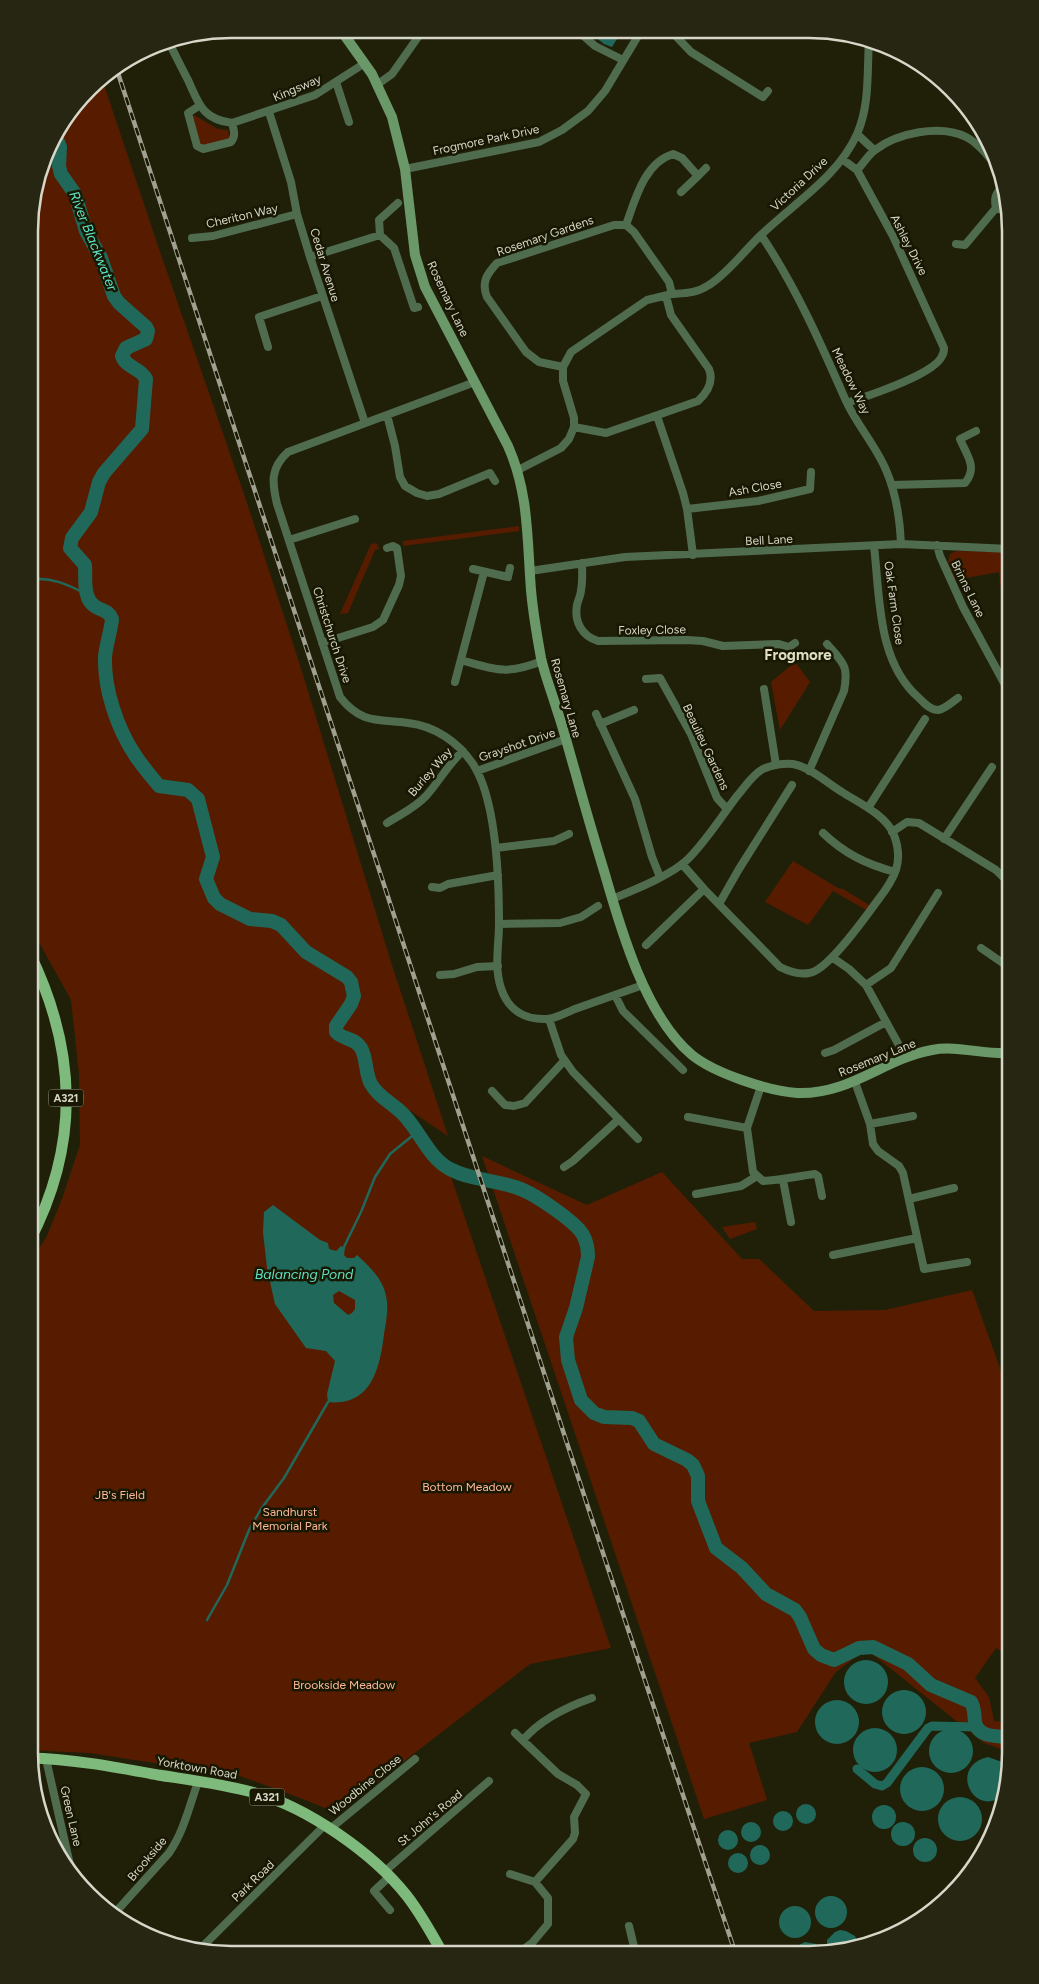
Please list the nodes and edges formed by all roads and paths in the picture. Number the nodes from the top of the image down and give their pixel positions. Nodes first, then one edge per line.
1 (347, 38) edge
2 (417, 38) edge
3 (586, 38) edge
4 (637, 38) edge
5 (677, 38) edge
6 (171, 47) edge
7 (869, 47) edge
8 (623, 60) junction
9 (365, 63) junction
10 (336, 82) junction
11 (378, 84) junction
12 (763, 97) dead end
13 (199, 106) junction
14 (269, 112) junction
15 (349, 122) dead end
16 (232, 123) junction
17 (857, 134) junction
18 (874, 150) junction
19 (985, 152) edge
20 (842, 159) junction
21 (706, 168) dead end
22 (405, 169) junction
23 (857, 170) junction
24 (698, 176) junction
25 (681, 192) dead end
26 (998, 193) edge
27 (398, 204) dead end
28 (996, 208) junction
29 (1000, 210) edge
30 (297, 214) junction
31 (626, 225) junction
32 (380, 235) junction
33 (761, 235) junction
34 (192, 238) dead end
35 (956, 244) dead end
36 (310, 257) junction
37 (669, 295) junction
38 (322, 296) junction
39 (418, 307) dead end
40 (255, 308) dead end
41 (259, 317) junction
42 (268, 347) dead end
43 (563, 367) junction
44 (475, 382) junction
45 (847, 403) junction
46 (387, 415) junction
47 (657, 416) junction
48 (365, 423) junction
49 (574, 427) junction
50 (976, 432) dead end
51 (518, 470) junction
52 (811, 472) dead end
53 (495, 481) dead end
54 (892, 485) junction
55 (687, 509) junction
56 (355, 519) dead end
57 (289, 540) junction
58 (901, 544) junction
59 (937, 545) junction
60 (874, 546) junction
61 (387, 548) dead end
62 (1002, 549) edge
63 (693, 555) junction
64 (582, 563) junction
65 (510, 568) dead end
66 (474, 569) dead end
67 (530, 571) junction
68 (484, 572) junction
69 (322, 643) junction
70 (795, 643) dead end
71 (827, 644) dead end
72 (461, 660) junction
73 (542, 661) junction
74 (646, 679) dead end
75 (1002, 679) edge
76 (455, 682) dead end
77 (764, 689) dead end
78 (958, 698) dead end
79 (634, 710) dead end
80 (596, 714) dead end
81 (925, 719) dead end
82 (600, 724) junction
83 (566, 740) junction
84 (463, 751) junction
85 (776, 765) junction
86 (992, 767) dead end
87 (477, 771) junction
88 (809, 771) junction
89 (792, 785) dead end
90 (868, 808) junction
91 (727, 809) junction
92 (387, 822) dead end
93 (892, 832) junction
94 (823, 833) dead end
95 (570, 834) dead end
96 (944, 838) junction
97 (496, 848) junction
98 (682, 864) junction
99 (895, 872) junction
100 (498, 876) junction
101 (1002, 876) edge
102 (660, 877) junction
103 (432, 887) dead end
104 (704, 889) junction
105 (938, 893) dead end
106 (612, 900) junction
107 (719, 904) junction
108 (598, 906) dead end
109 (499, 924) junction
110 (646, 944) dead end
111 (981, 948) dead end
112 (833, 958) junction
113 (1002, 962) edge
114 (498, 966) junction
115 (38, 972) edge
116 (440, 975) dead end
117 (643, 985) junction
118 (866, 985) junction
119 (615, 995) junction
120 (549, 1019) junction
121 (886, 1022) junction
122 (825, 1053) dead end
123 (1002, 1053) edge
124 (906, 1058) junction
125 (564, 1061) junction
126 (683, 1070) dead end
127 (856, 1082) junction
128 (761, 1086) junction
129 (492, 1091) dead end
130 (913, 1116) dead end
131 (688, 1117) dead end
132 (619, 1119) junction
133 (870, 1124) junction
134 (747, 1128) junction
135 (638, 1140) dead end
136 (564, 1167) dead end
137 (757, 1176) junction
138 (783, 1180) junction
139 (954, 1188) dead end
140 (696, 1194) dead end
141 (822, 1196) dead end
142 (909, 1199) junction
143 (791, 1222) dead end
144 (38, 1223) edge
145 (916, 1238) junction
146 (833, 1255) dead end
147 (967, 1262) dead end
148 (592, 1698) dead end
149 (515, 1732) dead end
150 (523, 1740) junction
151 (38, 1758) edge
152 (46, 1759) junction
153 (415, 1760) dead end
154 (198, 1782) junction
155 (490, 1782) dead end
156 (327, 1827) junction
157 (70, 1861) edge
158 (387, 1874) junction
159 (510, 1874) dead end
160 (535, 1882) junction
161 (117, 1910) edge
162 (390, 1910) dead end
163 (629, 1926) dead end
164 (204, 1945) edge
165 (438, 1946) edge
166 (528, 1946) edge
167 (634, 1946) edge

1 - 9 street, Rosemary Lane
2 - 11 street
3 - 8 street
4 - 8 street, Frogmore Park Drive
5 - 12 street
6 - 13 street
7 - 17 street, Victoria Drive
8 - 22 street, Frogmore Park Drive
9 - 10 street, Kingsway
9 - 11 street, Rosemary Lane
10 - 14 street, Kingsway
10 - 15 street
11 - 22 street, Rosemary Lane
13 - 16 street
13 - 16 street
14 - 16 street, Kingsway
14 - 30 street, Cedar Avenue
17 - 18 street
17 - 20 street, Victoria Drive
18 - 19 street
18 - 23 street
20 - 23 street, Ashley Drive
20 - 33 street, Victoria Drive
21 - 24 street
22 - 44 street, Rosemary Lane
23 - 45 street, Ashley Drive
24 - 25 street
24 - 31 street
26 - 28 street
27 - 32 street
28 - 29 street
28 - 35 street
30 - 34 street, Cheriton Way
30 - 36 street, Cedar Avenue
31 - 37 street
31 - 43 street, Rosemary Gardens
32 - 36 street
32 - 39 street
33 - 37 street, Victoria Drive
33 - 45 street, Meadow Way
36 - 38 street, Cedar Avenue
37 - 43 street
37 - 47 street
38 - 41 street
38 - 48 street, Cedar Avenue
40 - 41 street
41 - 42 street
43 - 49 street
44 - 46 street, Christchurch Drive
44 - 51 street, Rosemary Lane
45 - 54 street, Meadow Way
46 - 48 street, Christchurch Drive
46 - 53 street
47 - 49 street
47 - 55 street
48 - 57 street, Christchurch Drive
49 - 51 street
50 - 54 street
51 - 67 street, Rosemary Lane
52 - 55 street, Ash Close
54 - 58 street, Meadow Way
55 - 63 street
56 - 57 street
57 - 69 street, Christchurch Drive
58 - 59 street, Bell Lane
58 - 60 street, Bell Lane
59 - 62 street, Bell Lane
59 - 75 street, Brinns Lane
60 - 63 street, Bell Lane
60 - 78 street, Oak Farm Close
61 - 69 street
63 - 64 street, Bell Lane
64 - 67 street, Bell Lane
64 - 70 street, Foxley Close
65 - 68 street
66 - 68 street
67 - 73 street, Rosemary Lane
68 - 72 street
69 - 84 street, Christchurch Drive
71 - 88 street
72 - 73 street
72 - 76 street
73 - 83 street, Rosemary Lane
74 - 91 street, Beaulieu Gardens
77 - 85 street
79 - 82 street
80 - 82 street
81 - 90 street
82 - 102 street
83 - 87 street, Grayshot Drive
83 - 106 street, Rosemary Lane
84 - 87 street, Christchurch Drive
84 - 92 street, Burley Way
85 - 88 street
85 - 91 street, Beaulieu Gardens
86 - 96 street
87 - 97 street, Christchurch Drive
88 - 90 street
89 - 107 street
90 - 93 street
91 - 98 street, Beaulieu Gardens
93 - 96 street
93 - 99 street
94 - 99 street
95 - 97 street
96 - 101 street
97 - 100 street, Christchurch Drive
98 - 102 street, Beaulieu Gardens
98 - 104 street
99 - 112 street
100 - 103 street
100 - 109 street, Christchurch Drive
102 - 106 street, Beaulieu Gardens
104 - 107 street
104 - 110 street
105 - 118 street
106 - 117 street, Rosemary Lane
107 - 112 street
108 - 109 street
109 - 114 street, Christchurch Drive
111 - 113 street
112 - 118 street
114 - 116 street
114 - 120 street, Christchurch Drive
115 - 144 main road, A321
117 - 119 street, Christchurch Drive
117 - 128 street, Rosemary Lane
118 - 121 street
119 - 120 street, Christchurch Drive
119 - 126 street
120 - 125 street
121 - 122 street
121 - 124 street
123 - 124 street, Rosemary Lane
124 - 127 street, Rosemary Lane
125 - 129 street
125 - 132 street
127 - 128 street, Rosemary Lane
127 - 133 street
128 - 134 street
130 - 133 street
131 - 134 street
132 - 135 street
132 - 136 street
133 - 142 street
134 - 137 street
137 - 138 street
137 - 140 street
138 - 141 street
138 - 143 street
139 - 142 street
142 - 145 street
145 - 146 street
145 - 147 street
148 - 150 street
149 - 150 street
150 - 160 street
151 - 152 main road, Yorktown Road / A321
152 - 154 main road, Yorktown Road / A321
152 - 157 street, Green Lane
153 - 156 street, Woodbine Close
154 - 156 main road, Yorktown Road / A321
154 - 161 street, Brookside
155 - 158 street, St John's Road
156 - 158 main road, Yorktown Road / A321
156 - 164 street, Park Road
158 - 162 street, St John's Road
158 - 165 main road, Yorktown Road / A321
159 - 160 street
160 - 166 street
163 - 167 street

